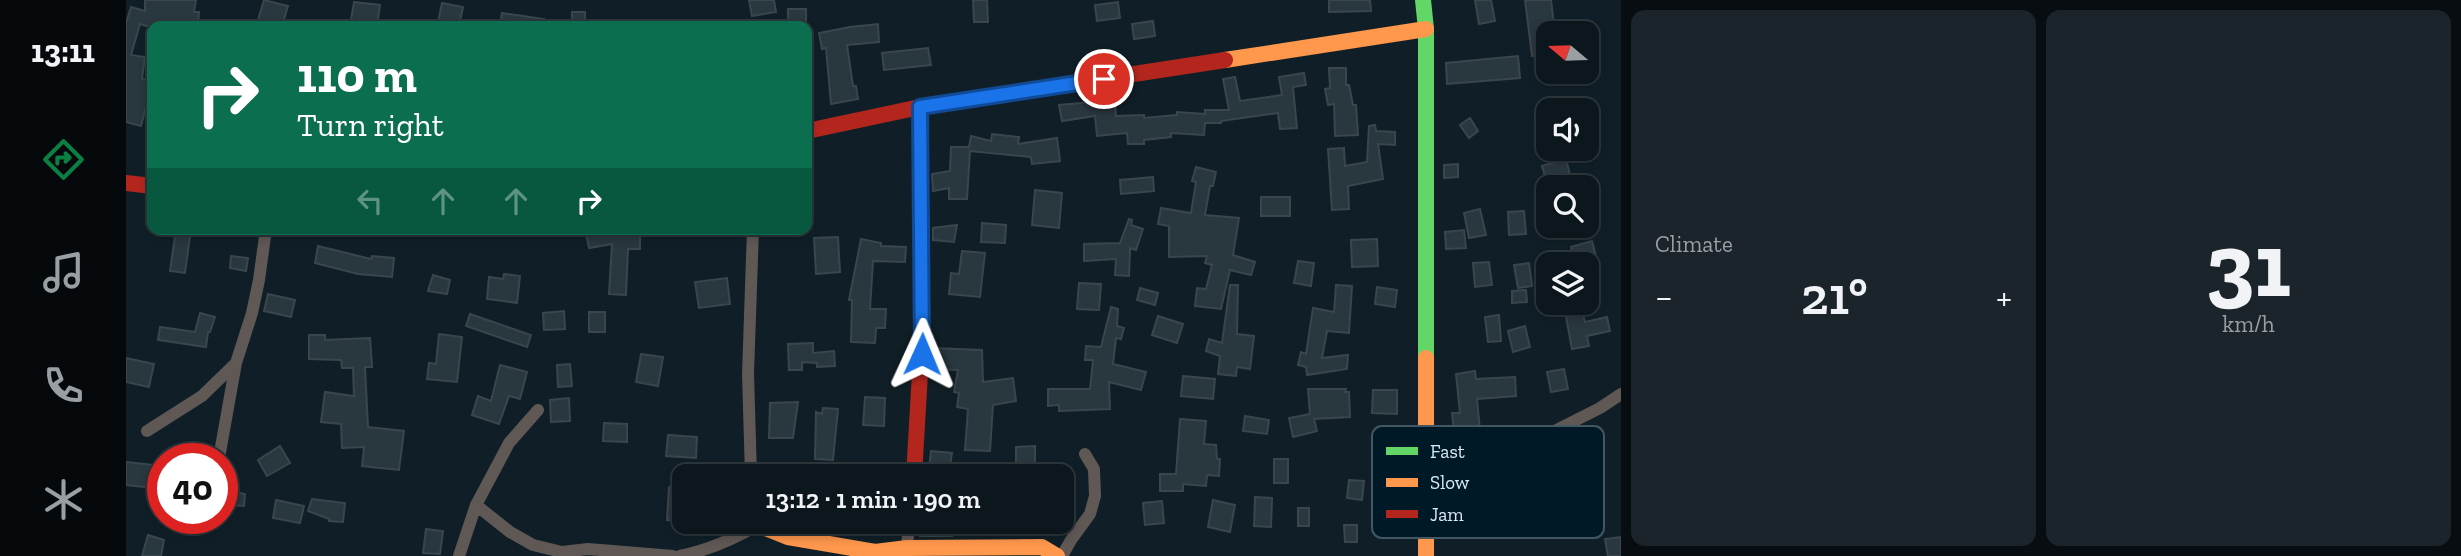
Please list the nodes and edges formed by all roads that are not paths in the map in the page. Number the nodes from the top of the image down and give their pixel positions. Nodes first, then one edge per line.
1 (1423, 0) edge
2 (1426, 29) junction
3 (920, 107) junction
4 (812, 130) edge
5 (126, 183) edge
6 (147, 185) edge
7 (265, 235) edge
8 (753, 235) edge
9 (236, 363) junction
10 (1621, 394) edge
11 (538, 410) dead end
12 (1426, 426) edge
13 (1564, 426) edge
14 (147, 431) dead end
15 (222, 443) edge
16 (1085, 454) dead end
17 (751, 464) edge
18 (915, 464) edge
19 (476, 505) junction
20 (741, 534) edge
21 (781, 534) edge
22 (908, 534) edge
23 (1426, 538) edge
24 (907, 548) junction
25 (875, 554) edge
26 (459, 556) edge
27 (673, 556) edge
28 (680, 556) edge
29 (1057, 556) edge
30 (1062, 556) edge
31 (1426, 556) edge

1 - 2 street
2 - 3 street
2 - 12 street
3 - 4 street
3 - 18 street
5 - 6 street
7 - 9 street
8 - 17 street
9 - 14 street
9 - 15 street
10 - 13 street
11 - 19 street
16 - 30 street
19 - 26 street
19 - 27 street
20 - 28 street
21 - 25 street
22 - 24 street
23 - 31 street
24 - 25 street
24 - 29 street

